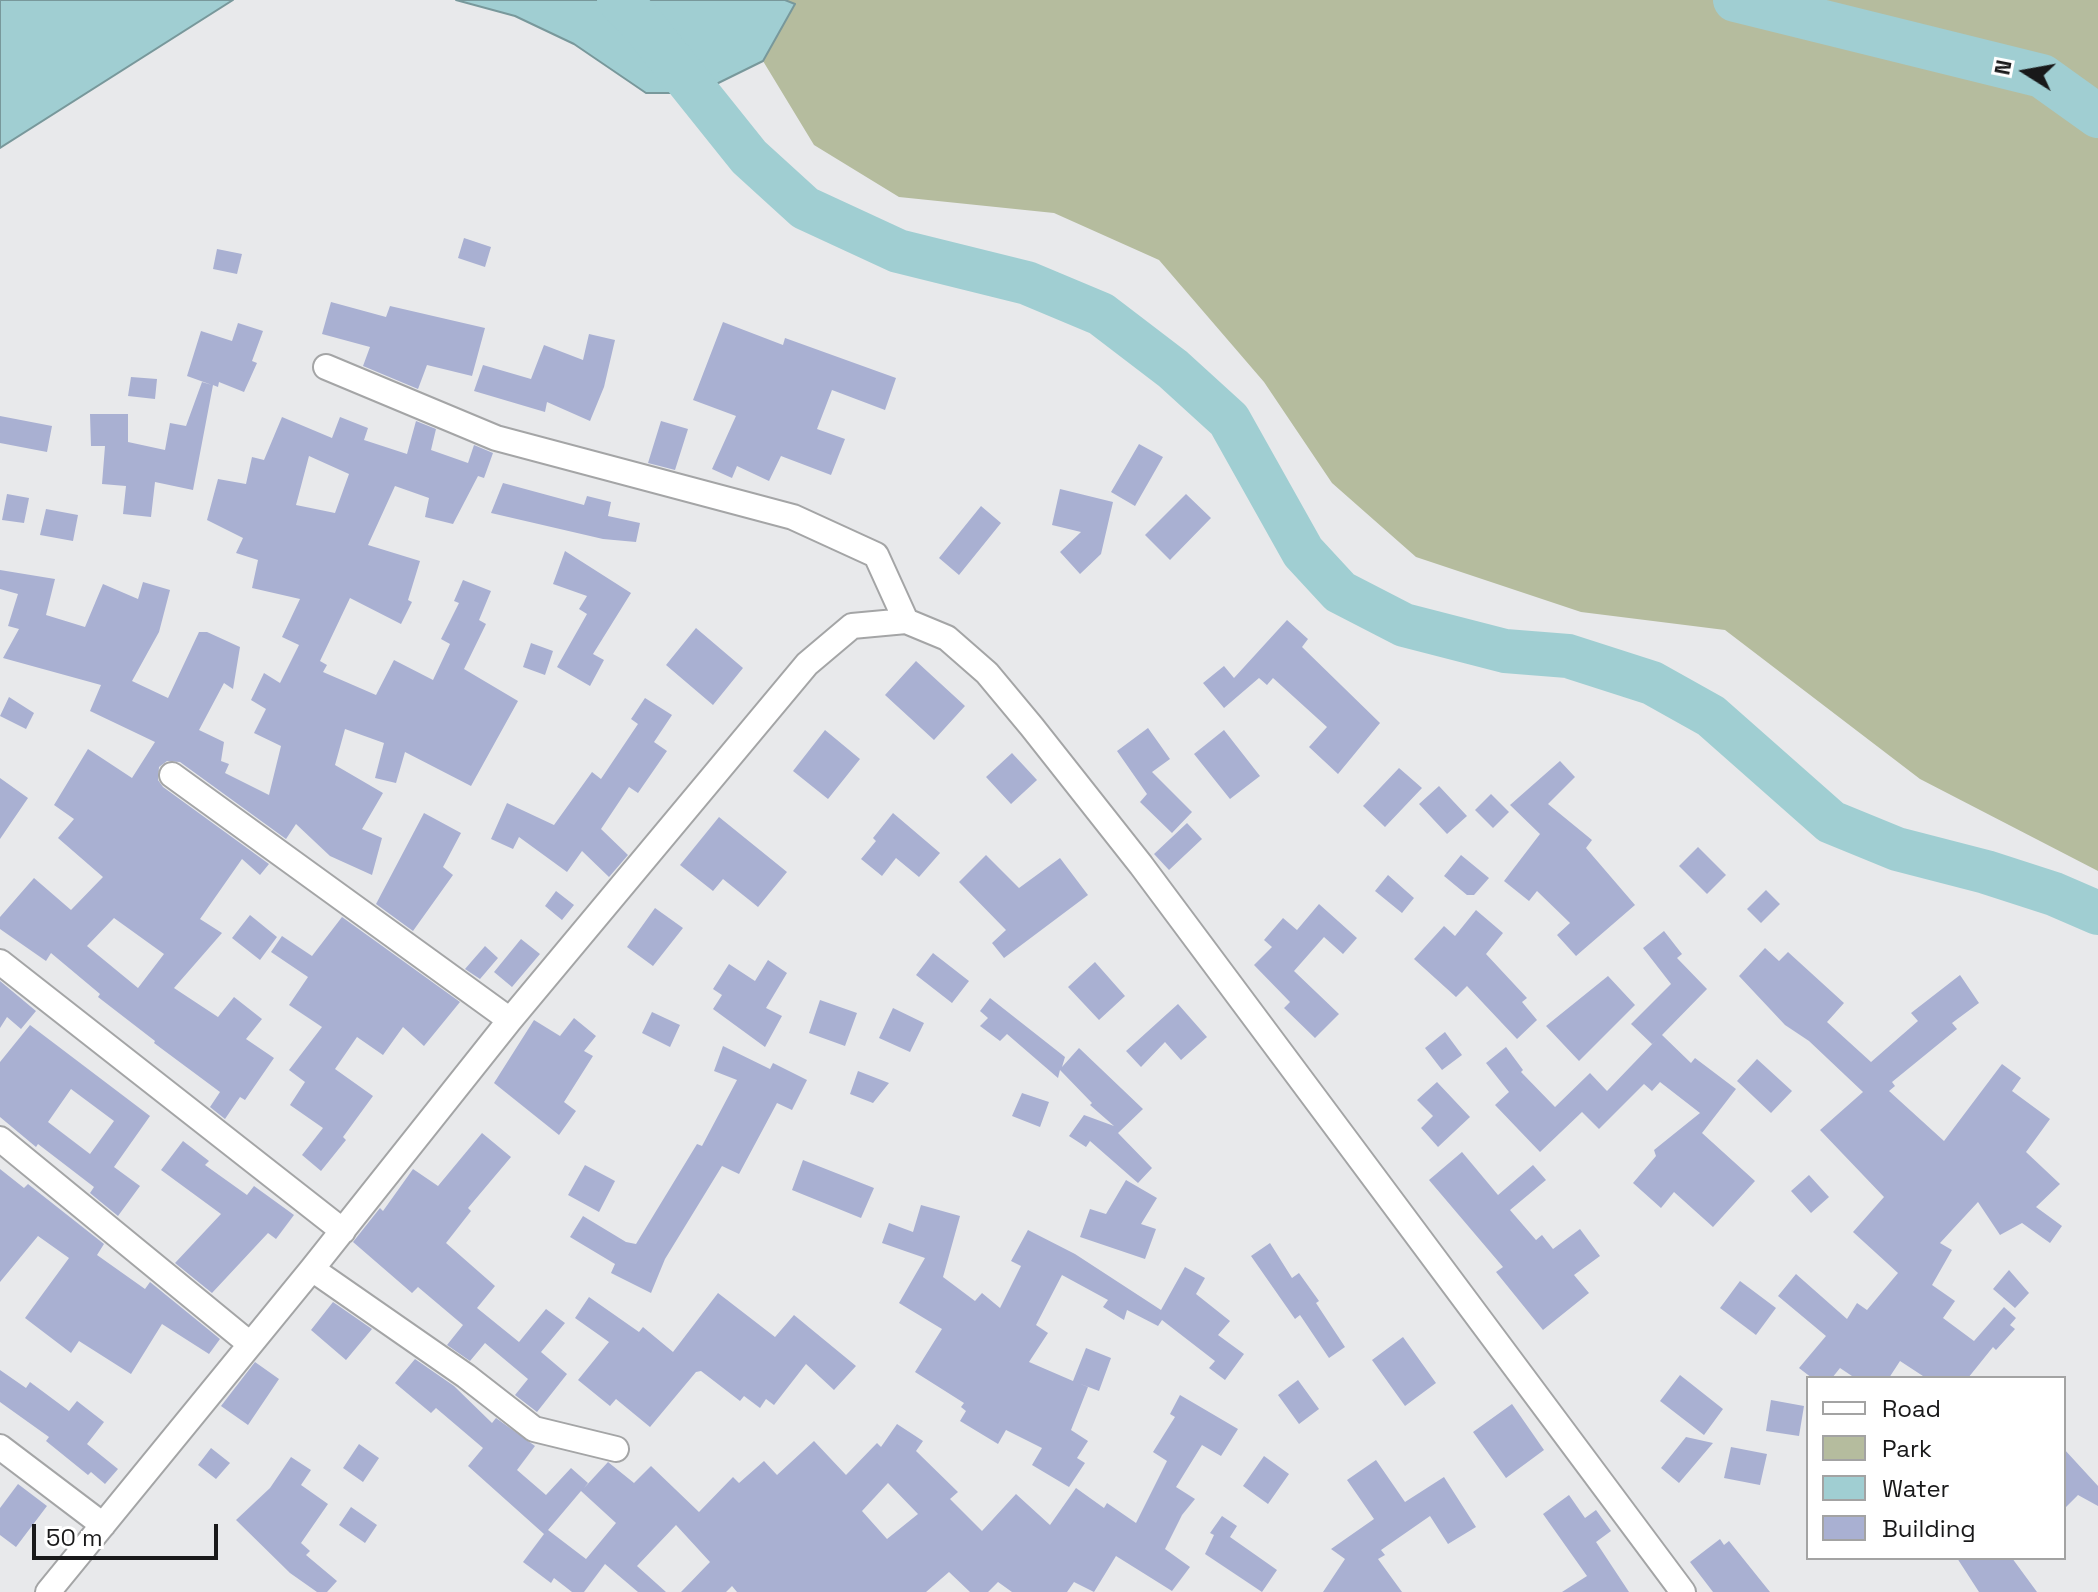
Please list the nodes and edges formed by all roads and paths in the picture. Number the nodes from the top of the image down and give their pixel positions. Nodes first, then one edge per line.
1 (326, 367) dead end
2 (906, 621) junction
3 (172, 775) dead end
4 (0, 962) edge
5 (510, 1020) junction
6 (0, 1139) edge
7 (343, 1231) junction
8 (312, 1269) junction
9 (250, 1344) junction
10 (0, 1447) edge
11 (616, 1449) dead end
12 (103, 1525) junction
13 (48, 1592) edge
14 (1683, 1592) edge

1 - 2 street
2 - 5 street
2 - 14 street
3 - 5 street
4 - 7 street
5 - 7 street
6 - 9 street
7 - 8 street
8 - 9 street
8 - 11 street
9 - 12 street
10 - 12 street
12 - 13 street

